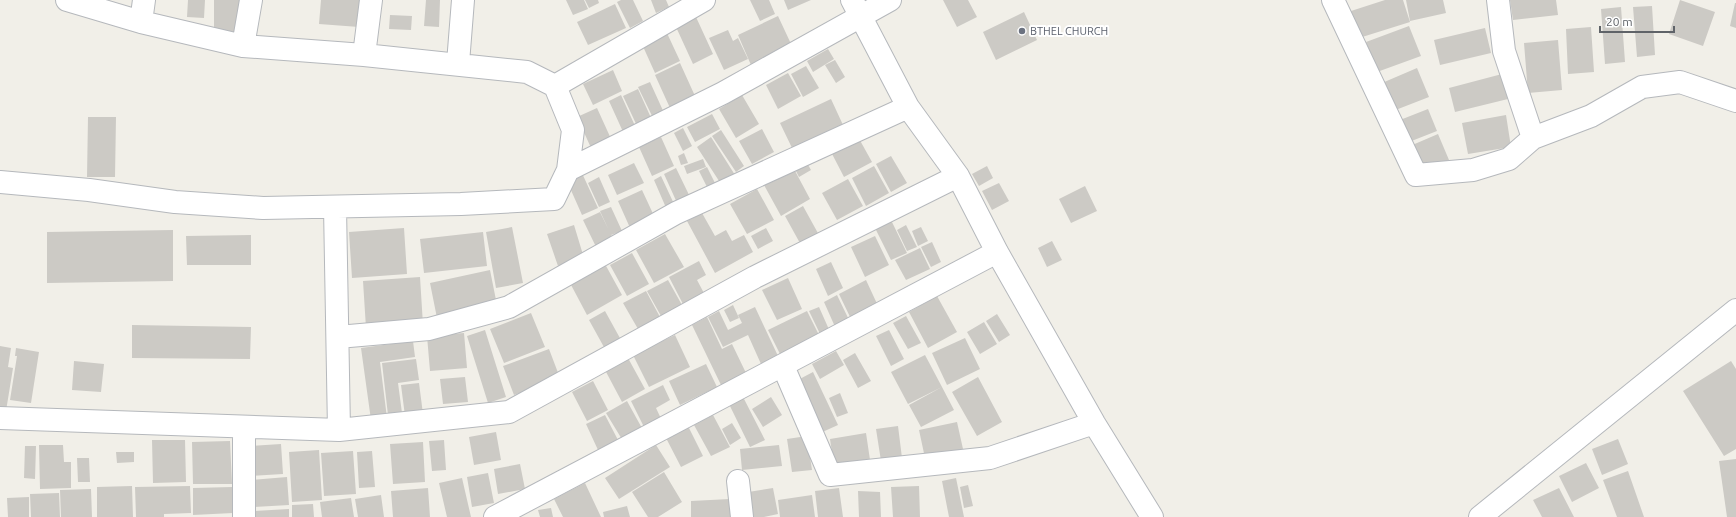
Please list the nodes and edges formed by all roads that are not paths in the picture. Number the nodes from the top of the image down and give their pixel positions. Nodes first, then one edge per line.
1 (67, 0) edge
2 (144, 0) edge
3 (251, 0) edge
4 (371, 0) edge
5 (464, 0) edge
6 (704, 0) edge
7 (890, 0) edge
8 (1333, 0) edge
9 (1498, 0) edge
10 (857, 9) edge
11 (141, 22) junction
12 (243, 46) junction
13 (364, 55) junction
14 (458, 63) junction
15 (555, 86) junction
16 (1736, 100) edge
17 (908, 107) junction
18 (1533, 138) junction
19 (568, 170) junction
20 (958, 176) junction
21 (0, 182) edge
22 (335, 207) junction
23 (997, 252) junction
24 (1736, 310) edge
25 (338, 337) junction
26 (783, 366) junction
27 (0, 418) edge
28 (1094, 423) junction
29 (244, 427) junction
30 (340, 430) junction
31 (738, 481) dead end
32 (499, 516) edge
33 (244, 517) edge
34 (742, 517) edge
35 (1152, 517) edge
36 (1480, 517) edge

1 - 11 street
2 - 11 street
3 - 12 street
4 - 13 street
5 - 14 street
6 - 15 street
7 - 10 street
8 - 18 street
9 - 18 street
10 - 17 street
10 - 19 street
11 - 12 street
12 - 13 street
13 - 14 street
14 - 15 street
15 - 19 street
16 - 18 street
17 - 20 street
17 - 25 street
19 - 22 street
20 - 23 street
20 - 30 street
21 - 22 street
22 - 25 street
23 - 26 street
23 - 28 street
24 - 36 street
25 - 30 street
26 - 28 street
26 - 32 street
27 - 29 street
28 - 35 street
29 - 30 street
29 - 33 street
31 - 34 street

